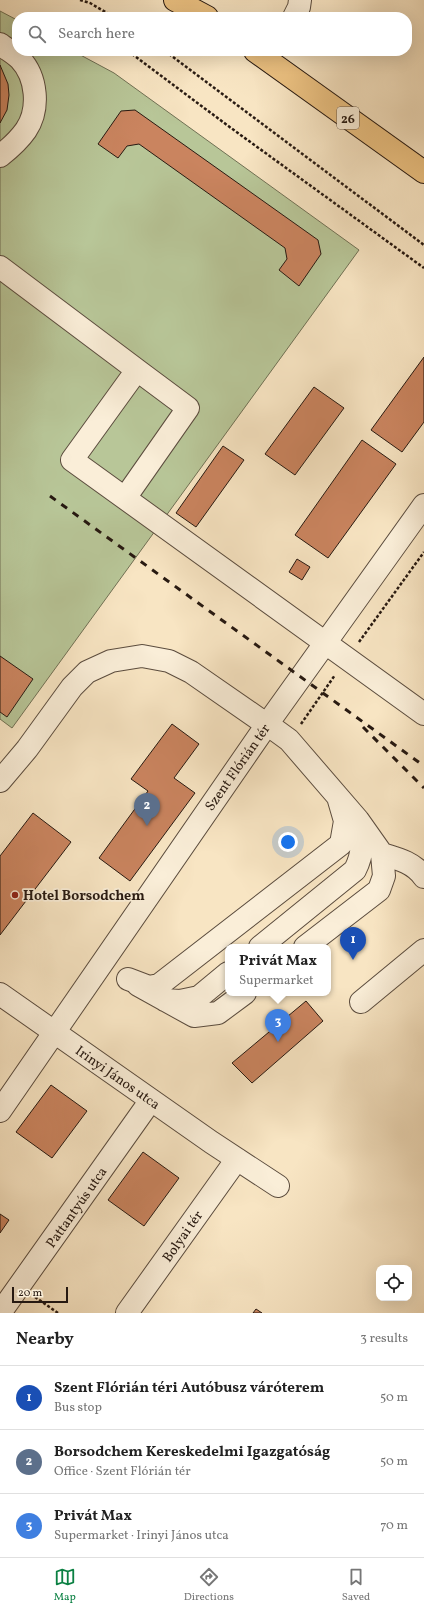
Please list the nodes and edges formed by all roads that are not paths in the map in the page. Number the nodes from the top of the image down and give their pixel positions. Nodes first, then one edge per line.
1 (175, 0) edge
2 (197, 12) edge
3 (0, 44) edge
4 (12, 53) edge
5 (16, 56) edge
6 (276, 57) edge
7 (0, 156) edge
8 (424, 172) edge
9 (0, 267) edge
10 (138, 370) junction
11 (125, 498) junction
12 (424, 505) edge
13 (325, 643) junction
14 (424, 714) edge
15 (267, 724) junction
16 (0, 781) edge
17 (338, 797) junction
18 (358, 820) junction
19 (382, 854) junction
20 (424, 877) edge
21 (264, 944) edge
22 (309, 944) edge
23 (424, 950) edge
24 (102, 965) junction
25 (225, 975) edge
26 (128, 979) junction
27 (0, 994) edge
28 (240, 996) edge
29 (165, 1000) junction
30 (361, 1002) dead end
31 (54, 1032) junction
32 (151, 1100) junction
33 (0, 1111) edge
34 (237, 1159) junction
35 (278, 1186) dead end
36 (0, 1313) edge
37 (127, 1313) edge

1 - 2 main road
3 - 4 street
5 - 7 street
6 - 8 main road, 26
9 - 10 street
10 - 11 street
10 - 11 street
11 - 13 street
12 - 13 street, Szent Flórián tér
13 - 14 street
13 - 15 street, Szent Flórián tér
15 - 16 street
15 - 17 street
15 - 24 street, Szent Flórián tér
17 - 18 street
17 - 26 street
18 - 19 street
18 - 21 street
19 - 20 street
19 - 22 street
23 - 30 street
24 - 26 street
24 - 31 street, Szent Flórián tér
25 - 29 street
26 - 29 street
27 - 31 street, Irinyi János utca
28 - 29 street
31 - 32 street, Irinyi János utca
31 - 33 street, Szent Flórián tér
32 - 34 street, Irinyi János utca
32 - 36 street, Pattantyús utca
34 - 35 street, Irinyi János utca
34 - 37 street, Bolyai tér

